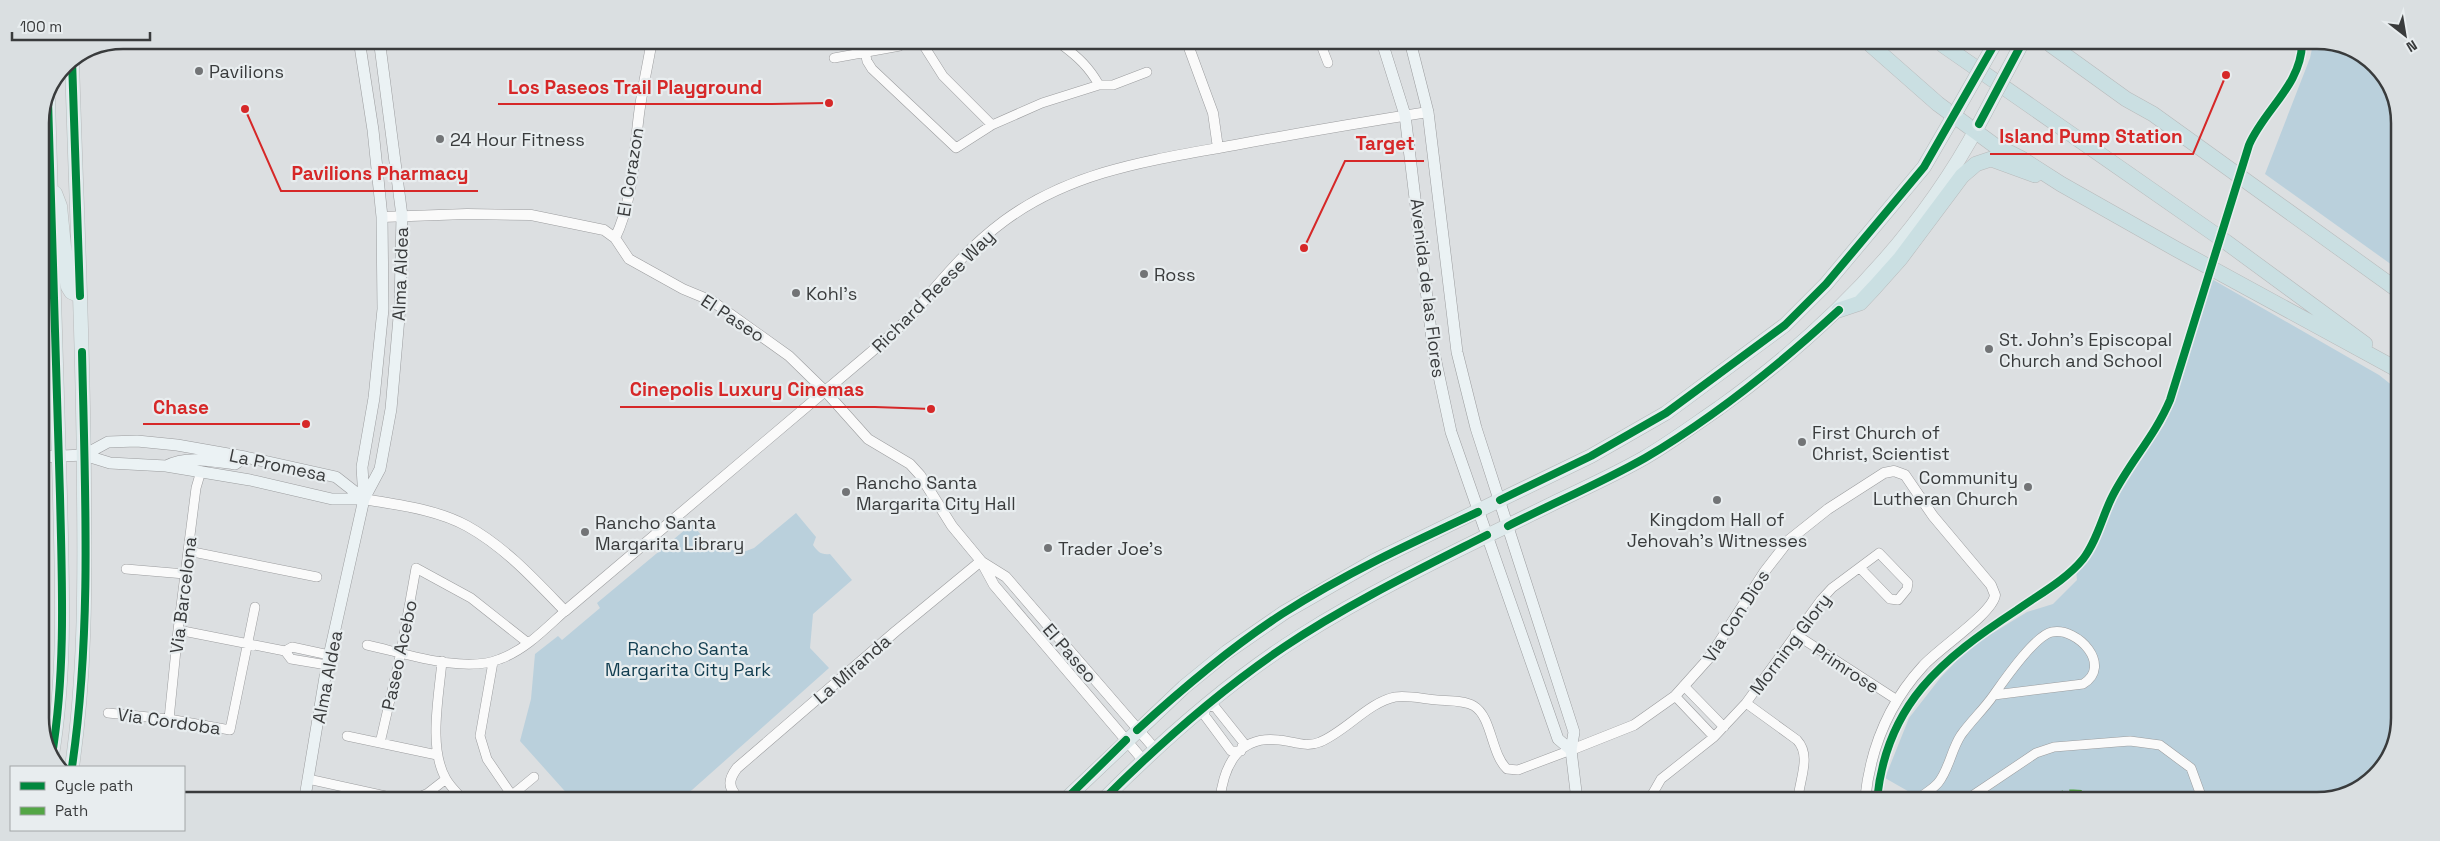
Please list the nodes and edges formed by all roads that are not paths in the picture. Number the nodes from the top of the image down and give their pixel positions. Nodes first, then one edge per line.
1 (360, 49) edge
2 (380, 49) edge
3 (650, 49) edge
4 (864, 49) edge
5 (926, 49) edge
6 (1067, 49) edge
7 (1189, 49) edge
8 (1323, 49) edge
9 (1384, 49) edge
10 (1412, 49) edge
11 (1876, 49) edge
12 (1949, 49) edge
13 (1992, 49) edge
14 (2019, 49) edge
15 (2057, 49) edge
16 (2073, 49) edge
17 (834, 58) dead end
18 (1328, 63) dead end
19 (72, 70) edge
20 (1146, 72) dead end
21 (1098, 85) junction
22 (1428, 112) junction
23 (1955, 113) junction
24 (2153, 114) junction
25 (1405, 115) junction
26 (992, 125) junction
27 (1977, 127) junction
28 (49, 128) edge
29 (1218, 148) junction
30 (51, 184) junction
31 (2061, 184) junction
32 (402, 216) junction
33 (382, 217) junction
34 (49, 220) edge
35 (615, 238) junction
36 (2391, 285) edge
37 (49, 292) edge
38 (80, 296) junction
39 (1839, 310) junction
40 (2391, 364) edge
41 (2391, 365) edge
42 (826, 392) junction
43 (84, 455) junction
44 (245, 456) junction
45 (49, 457) edge
46 (59, 457) junction
47 (166, 466) junction
48 (201, 472) junction
49 (364, 498) junction
50 (1500, 500) junction
51 (1478, 512) junction
52 (1508, 526) junction
53 (1487, 535) junction
54 (188, 551) junction
55 (981, 561) junction
56 (1860, 568) junction
57 (126, 569) dead end
58 (185, 574) junction
59 (316, 577) dead end
60 (255, 607) dead end
61 (564, 611) junction
62 (178, 630) junction
63 (1795, 634) junction
64 (528, 643) junction
65 (248, 644) junction
66 (367, 645) dead end
67 (401, 652) junction
68 (328, 660) junction
69 (442, 661) junction
70 (493, 662) junction
71 (1684, 686) junction
72 (1994, 695) junction
73 (1675, 696) junction
74 (1897, 700) junction
75 (1746, 703) junction
76 (1206, 706) junction
77 (108, 713) dead end
78 (170, 719) junction
79 (1724, 727) junction
80 (1136, 730) junction
81 (348, 736) dead end
82 (1714, 737) junction
83 (1126, 740) junction
84 (54, 743) edge
85 (380, 743) junction
86 (1155, 749) junction
87 (1571, 750) junction
88 (1241, 751) junction
89 (437, 755) junction
90 (1143, 760) junction
91 (72, 766) edge
92 (534, 776) dead end
93 (308, 779) junction
94 (446, 779) junction
95 (306, 792) edge
96 (367, 792) edge
97 (429, 792) edge
98 (457, 792) edge
99 (509, 792) edge
100 (517, 792) edge
101 (733, 792) edge
102 (1072, 792) edge
103 (1111, 792) edge
104 (1221, 792) edge
105 (1577, 792) edge
106 (1654, 792) edge
107 (1799, 792) edge
108 (1866, 792) edge
109 (1927, 792) edge
110 (1977, 792) edge
111 (2200, 792) edge

1 - 33 main road, Alma Aldea
2 - 32 main road, Alma Aldea
3 - 35 street, El Corazon
4 - 17 street
4 - 26 street
5 - 26 street
6 - 21 street
7 - 29 street
8 - 18 street
9 - 25 main road, Avenida de las Flores
10 - 22 main road, Avenida de las Flores
11 - 23 highway
12 - 40 highway
13 - 23 main road, bridge
14 - 27 main road, bridge
15 - 24 highway
16 - 24 highway
19 - 38 main road
20 - 21 street
21 - 26 street
22 - 25 street, Richard Reese Way
22 - 50 main road, Avenida de las Flores
23 - 27 highway
23 - 50 main road
24 - 36 highway
25 - 29 street, Richard Reese Way
25 - 51 main road, Avenida de las Flores
27 - 31 highway
27 - 39 main road
28 - 30 main road
29 - 42 street, Richard Reese Way
30 - 34 main road
30 - 38 main road
31 - 39 highway
31 - 41 highway
32 - 33 street
32 - 35 street
32 - 49 main road, Alma Aldea
33 - 49 main road, Alma Aldea
35 - 42 street, El Paseo
37 - 46 main road
38 - 43 main road
39 - 52 main road
42 - 55 street, El Paseo
42 - 61 street, Richard Reese Way
43 - 44 main road, La Promesa
43 - 46 main road
43 - 47 main road, La Promesa
43 - 91 main road
44 - 47 main road
44 - 49 main road, La Promesa
45 - 46 main road
46 - 84 main road
47 - 48 main road, La Promesa
48 - 49 main road, La Promesa
48 - 54 street, Via Barcelona
49 - 61 street
49 - 68 main road, Alma Aldea
50 - 51 main road
50 - 52 main road, Avenida de las Flores
51 - 53 main road, Avenida de las Flores
51 - 80 main road
52 - 53 main road
52 - 87 main road, Avenida de las Flores
53 - 76 main road
53 - 87 main road, Avenida de las Flores
54 - 58 street, Via Barcelona
54 - 59 street
55 - 80 street, El Paseo
55 - 83 street, El Paseo
55 - 101 street, La Miranda
56 - 56 street, Morning Glory
56 - 63 street, Morning Glory
57 - 58 street
58 - 62 street, Via Barcelona
60 - 65 street
61 - 64 street
62 - 65 street
62 - 78 street, Via Barcelona
63 - 74 street, Primrose
63 - 75 street, Morning Glory
64 - 67 street, Paseo Acebo
64 - 70 street
65 - 68 street
65 - 78 street, Via Cordoba
66 - 67 street
67 - 69 street
67 - 85 street, Paseo Acebo
68 - 93 main road, Alma Aldea
69 - 70 street
69 - 89 street
70 - 99 street
71 - 73 street, Via Con Dios
71 - 74 street, Via Con Dios
71 - 79 street
72 - 72 street
72 - 109 street
73 - 82 street
73 - 87 street, Via Con Dios
74 - 108 street
75 - 79 street, Morning Glory
75 - 107 street, Morning Glory
76 - 86 main road
76 - 88 street
76 - 88 street
77 - 78 street, Via Cordoba
79 - 82 street, Morning Glory
80 - 83 main road
80 - 86 street, El Paseo
81 - 85 street
82 - 106 street, Morning Glory
83 - 90 street, El Paseo
83 - 102 main road
85 - 89 street
86 - 90 main road
87 - 88 street
87 - 105 main road, Avenida de las Flores
88 - 104 street
89 - 94 street
90 - 103 main road
92 - 100 street
93 - 95 main road, Alma Aldea
93 - 96 street
94 - 97 street
94 - 98 street
110 - 111 street

